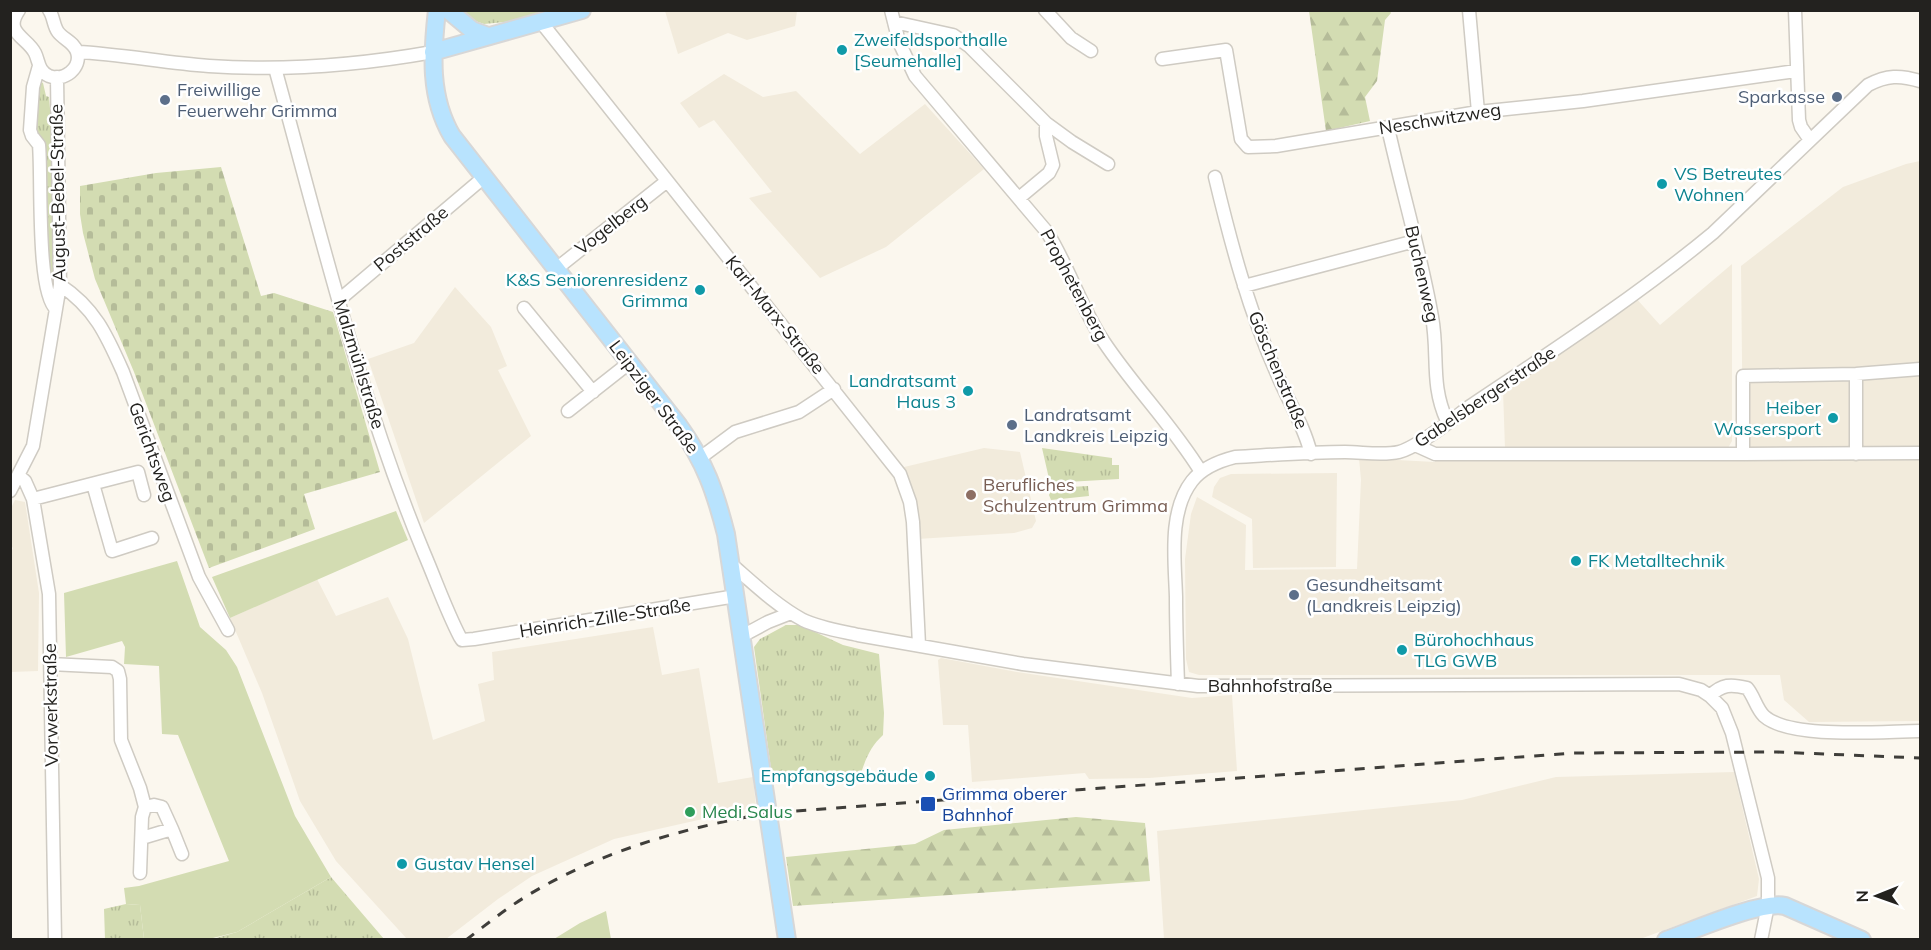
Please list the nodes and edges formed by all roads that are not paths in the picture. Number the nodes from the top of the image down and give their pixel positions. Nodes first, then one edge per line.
1 (19, 10) edge
2 (49, 10) edge
3 (437, 10) edge
4 (448, 10) edge
5 (582, 10) edge
6 (1046, 10) edge
7 (1469, 10) edge
8 (1795, 10) edge
9 (892, 16) edge
10 (541, 22) junction
11 (12, 26) edge
12 (488, 36) junction
13 (1091, 51) dead end
14 (77, 52) junction
15 (433, 52) junction
16 (1162, 59) dead end
17 (39, 66) junction
18 (274, 68) junction
19 (1796, 72) junction
20 (57, 77) junction
21 (1920, 81) edge
22 (1478, 112) junction
23 (1046, 123) junction
24 (1388, 128) junction
25 (1810, 140) junction
26 (1108, 164) dead end
27 (1215, 177) dead end
28 (483, 178) junction
29 (667, 181) junction
30 (1019, 198) junction
31 (1415, 241) junction
32 (556, 269) junction
33 (60, 285) junction
34 (1244, 286) junction
35 (339, 300) junction
36 (57, 309) junction
37 (524, 309) dead end
38 (629, 363) junction
39 (1920, 369) edge
40 (1856, 374) junction
41 (834, 389) junction
42 (592, 392) junction
43 (568, 411) dead end
44 (1448, 422) junction
45 (1415, 445) junction
46 (1920, 453) edge
47 (1311, 454) junction
48 (1743, 454) junction
49 (1856, 454) junction
50 (700, 458) junction
51 (1201, 472) junction
52 (19, 476) junction
53 (93, 484) junction
54 (10, 491) edge
55 (144, 495) dead end
56 (33, 499) junction
57 (152, 538) dead end
58 (731, 564) junction
59 (736, 596) junction
60 (791, 613) junction
61 (228, 630) dead end
62 (742, 636) junction
63 (474, 639) joint
64 (919, 645) junction
65 (50, 664) junction
66 (1178, 684) junction
67 (1710, 696) junction
68 (1920, 731) edge
69 (145, 807) junction
70 (172, 829) junction
71 (142, 838) junction
72 (182, 854) dead end
73 (140, 873) dead end
74 (1768, 904) junction
75 (55, 939) edge
76 (787, 939) edge
77 (1666, 939) edge
78 (1761, 939) edge
79 (1862, 939) edge

1 - 11 street
2 - 14 street
3 - 15 main road, Leipziger Straße
4 - 12 main road
5 - 10 main road
6 - 13 street
7 - 22 street
8 - 19 street
9 - 23 street
9 - 30 street, Prophetenberg
10 - 12 main road
10 - 29 street, Karl-Marx-Straße
11 - 17 street
12 - 15 main road
14 - 18 street
14 - 20 street
15 - 18 street
15 - 28 main road, Leipziger Straße
16 - 24 street, Neschwitzweg
17 - 20 street
17 - 36 street, August-Bebel-Straße
18 - 35 street, Malzmühlstraße
19 - 22 street, Neschwitzweg
19 - 25 street
20 - 33 street, August-Bebel-Straße
21 - 25 street, Gabelsbergerstraße
22 - 24 street, Neschwitzweg
23 - 26 street
23 - 30 street
24 - 31 street, Buchenweg
25 - 44 street, Gabelsbergerstraße
27 - 34 street, Göschenstraße
28 - 32 main road, Leipziger Straße
28 - 35 street, Poststraße
29 - 32 street, Vogelberg
29 - 41 street, Karl-Marx-Straße
30 - 51 street, Prophetenberg
31 - 34 street, Göschenstraße
31 - 44 street, Buchenweg
32 - 38 main road, Leipziger Straße
33 - 36 street, August-Bebel-Straße
33 - 61 street, Gerichtsweg
34 - 47 street, Göschenstraße
35 - 63 street, Malzmühlstraße
36 - 52 street, August-Bebel-Straße
37 - 42 street
38 - 42 street
38 - 50 main road, Leipziger Straße
39 - 40 street
40 - 48 street
40 - 49 street
41 - 50 street
41 - 64 street, Karl-Marx-Straße
42 - 43 street
44 - 45 street, Gabelsbergerstraße
45 - 47 street, Gabelsbergerstraße
45 - 48 street
46 - 49 street
47 - 51 street, Gabelsbergerstraße
48 - 49 street
50 - 58 main road, Leipziger Straße
51 - 66 street, Gabelsbergerstraße
52 - 54 street, August-Bebel-Straße
52 - 56 street, Vorwerkstraße
53 - 55 street
53 - 56 street
53 - 57 street
56 - 65 street, Vorwerkstraße
58 - 59 main road, Leipziger Straße
58 - 60 street, Bahnhofstraße
59 - 62 main road, Leipziger Straße
59 - 63 street, Heinrich-Zille-Straße
60 - 62 street
60 - 64 street, Bahnhofstraße
62 - 76 main road, Leipziger Straße
64 - 66 street, Bahnhofstraße
65 - 69 street
65 - 75 street, Vorwerkstraße
66 - 67 street, Bahnhofstraße
67 - 68 street
67 - 74 street
69 - 70 street
69 - 71 street
70 - 71 street
70 - 72 street
71 - 73 street
74 - 77 main road
74 - 78 street
74 - 79 main road

